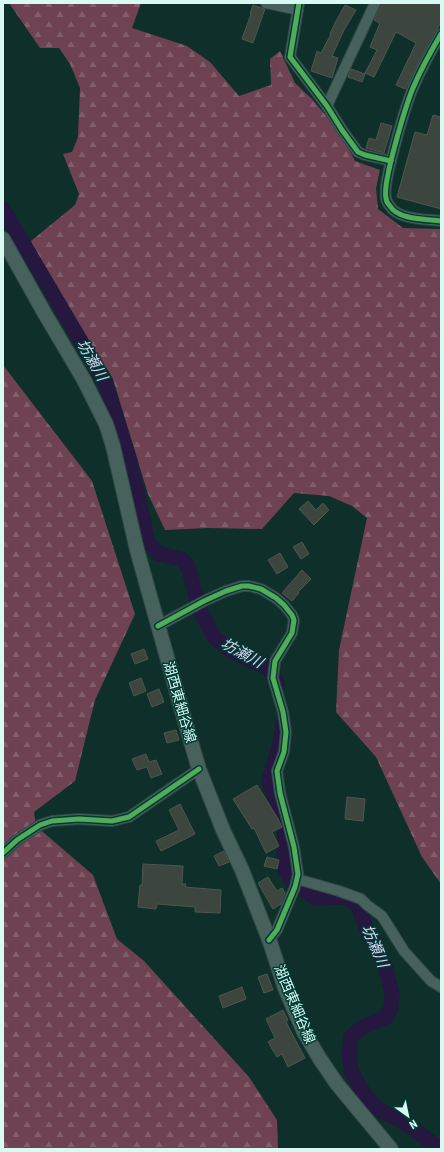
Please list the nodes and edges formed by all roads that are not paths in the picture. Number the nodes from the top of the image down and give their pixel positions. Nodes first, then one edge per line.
1 (266, 3) edge
2 (375, 3) edge
3 (299, 7) edge
4 (441, 34) edge
5 (327, 106) junction
6 (391, 161) junction
7 (441, 221) edge
8 (3, 239) edge
9 (158, 626) junction
10 (199, 769) junction
11 (3, 853) edge
12 (297, 879) junction
13 (269, 940) junction
14 (441, 987) edge
15 (391, 1149) edge

1 - 3 street
2 - 5 street
3 - 5 street
4 - 6 street
5 - 6 street
6 - 7 street
8 - 9 main road, 湖西東細谷線
9 - 10 main road, 湖西東細谷線
9 - 12 street
10 - 11 street
10 - 13 main road, 湖西東細谷線
12 - 13 street
12 - 14 street
13 - 15 main road, 湖西東細谷線

